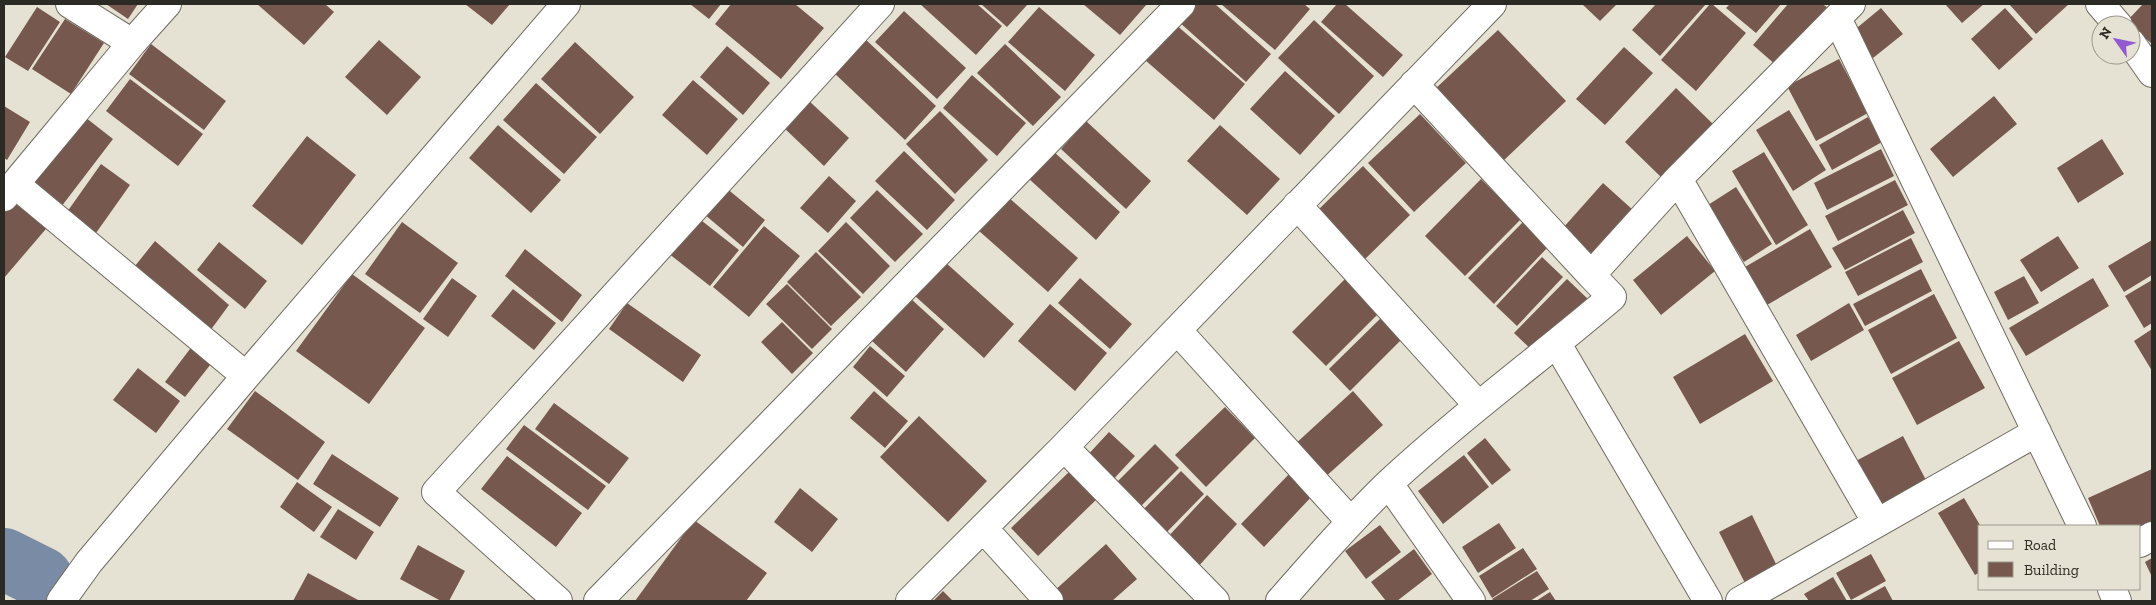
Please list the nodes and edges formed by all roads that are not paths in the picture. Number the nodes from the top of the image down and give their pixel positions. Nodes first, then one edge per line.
1 (70, 4) edge
2 (167, 4) edge
3 (566, 4) edge
4 (880, 4) edge
5 (1181, 4) edge
6 (1492, 4) edge
7 (2100, 4) edge
8 (1844, 11) edge
9 (2109, 15) edge
10 (132, 43) junction
11 (2141, 57) edge
12 (2152, 73) edge
13 (1414, 84) junction
14 (1678, 179) junction
15 (10, 191) edge
16 (1297, 205) junction
17 (1591, 275) junction
18 (1177, 330) junction
19 (1557, 344) junction
20 (246, 376) junction
21 (1478, 405) junction
22 (2037, 432) junction
23 (1064, 447) junction
24 (1389, 484) junction
25 (1351, 522) junction
26 (1877, 523) junction
27 (2082, 525) edge
28 (983, 528) junction
29 (2152, 536) edge
30 (2141, 542) edge
31 (61, 601) edge
32 (558, 601) edge
33 (598, 601) edge
34 (910, 601) edge
35 (1050, 601) edge
36 (1214, 601) edge
37 (1280, 601) edge
38 (1471, 601) edge
39 (1708, 601) edge
40 (1740, 601) edge

1 - 10 street
2 - 10 street
3 - 20 street
4 - 32 street
5 - 33 street
6 - 13 street
7 - 9 street
8 - 14 street
8 - 22 street
10 - 15 street
11 - 12 street
13 - 16 street
13 - 17 street
14 - 17 street
14 - 26 street
15 - 20 street
16 - 18 street
16 - 21 street
17 - 19 street
18 - 23 street
18 - 25 street
19 - 21 street
19 - 39 street
20 - 31 street
21 - 24 street
22 - 26 street
22 - 27 street
23 - 28 street
23 - 36 street
24 - 25 street
24 - 38 street
25 - 37 street
26 - 40 street
28 - 34 street
28 - 35 street
29 - 30 street

